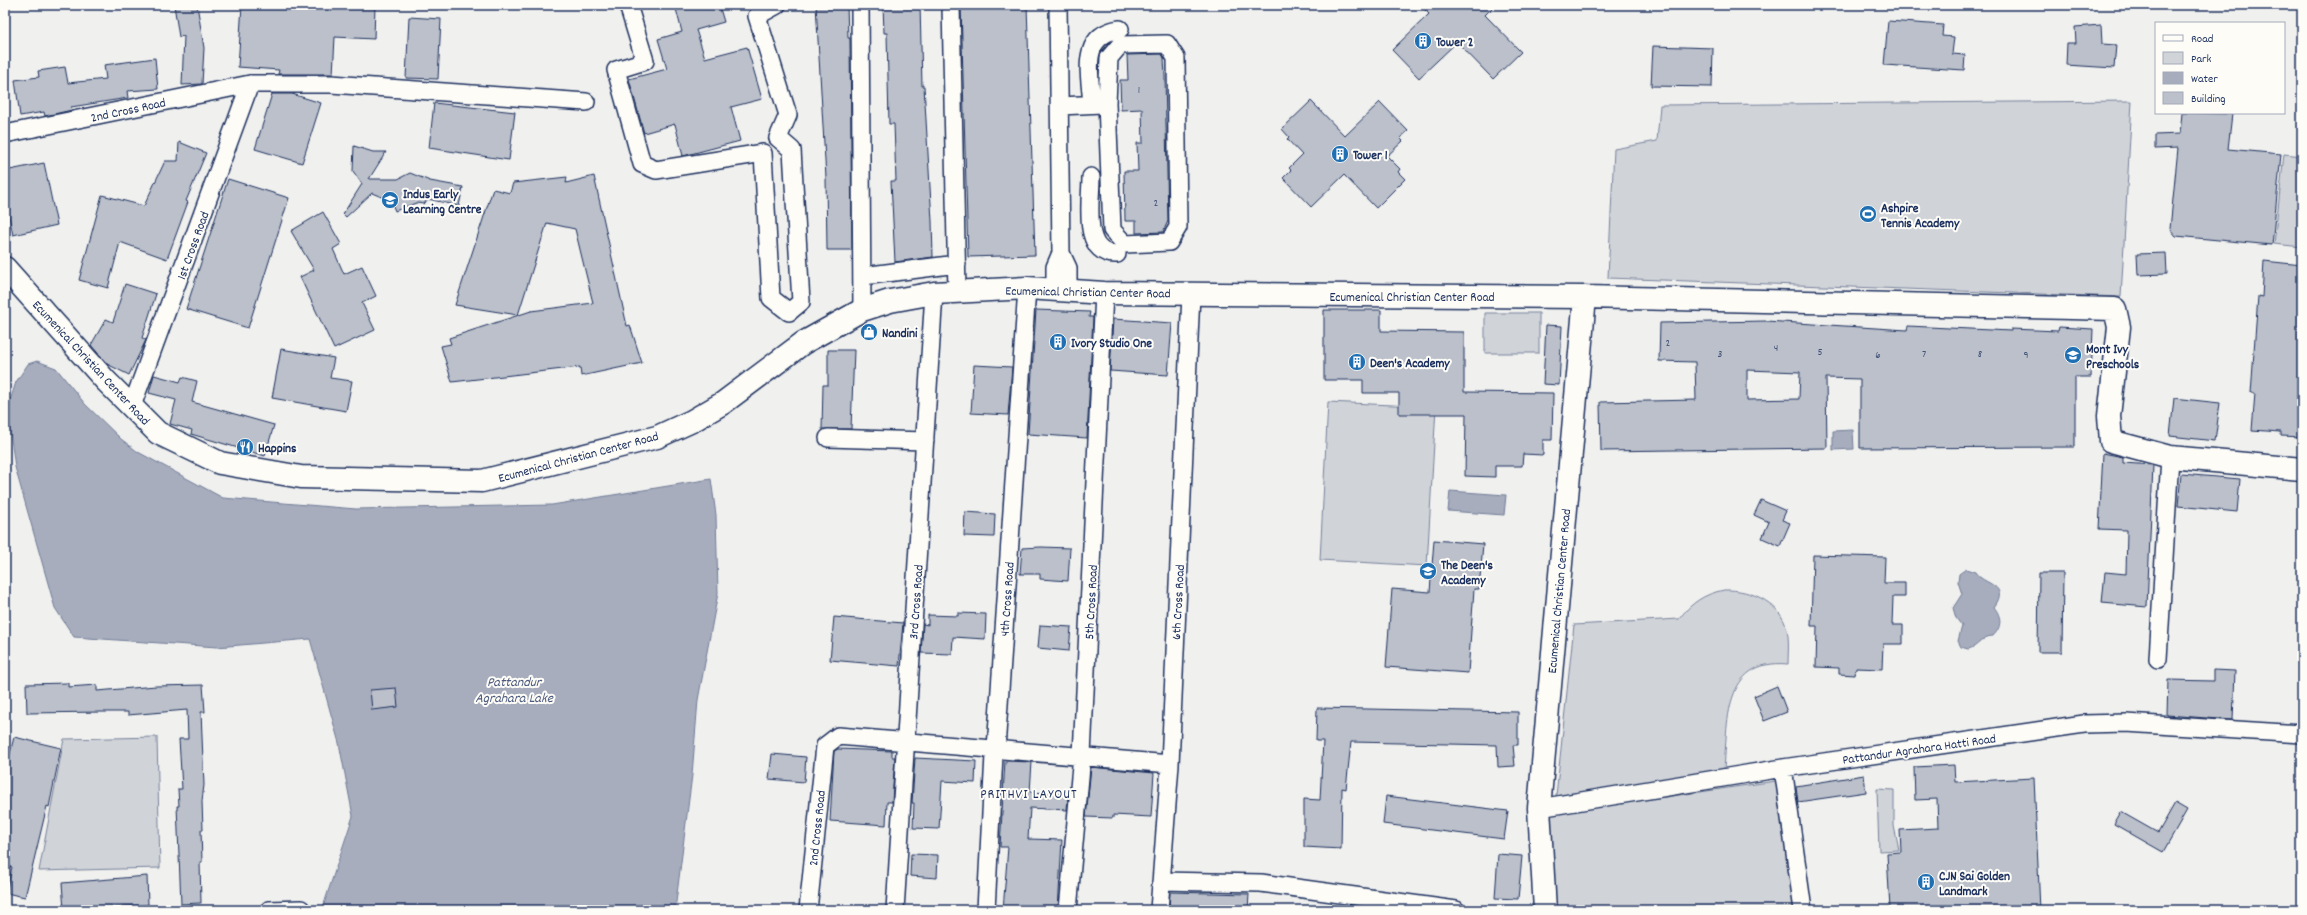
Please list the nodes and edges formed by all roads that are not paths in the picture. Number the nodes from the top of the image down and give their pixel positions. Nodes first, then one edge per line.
1 (628, 5) edge
2 (777, 5) edge
3 (860, 5) edge
4 (951, 5) edge
5 (1058, 5) edge
6 (1120, 29) dead end
7 (250, 84) junction
8 (586, 102) dead end
9 (1099, 104) junction
10 (1060, 106) junction
11 (5, 134) edge
12 (1090, 177) junction
13 (1110, 177) junction
14 (1062, 179) junction
15 (1117, 254) dead end
16 (957, 264) junction
17 (5, 268) edge
18 (863, 276) junction
19 (1027, 288) junction
20 (1062, 289) junction
21 (957, 292) junction
22 (934, 293) junction
23 (1104, 293) junction
24 (1191, 294) junction
25 (1585, 297) junction
26 (862, 310) junction
27 (132, 406) junction
28 (828, 438) dead end
29 (925, 441) junction
30 (2170, 457) junction
31 (2302, 469) edge
32 (2158, 659) dead end
33 (2302, 734) edge
34 (907, 742) junction
35 (996, 748) junction
36 (1082, 755) junction
37 (1170, 764) junction
38 (1783, 768) junction
39 (1539, 808) junction
40 (1161, 881) junction
41 (301, 909) dead end
42 (269, 910) edge
43 (808, 910) edge
44 (895, 910) edge
45 (986, 910) edge
46 (1068, 910) edge
47 (1159, 910) edge
48 (1456, 910) edge
49 (1545, 910) edge
50 (1803, 910) edge

1 - 2 street
3 - 18 street
4 - 16 street
5 - 10 street
6 - 9 street
7 - 8 street, 2nd Cross Road
7 - 11 street, 2nd Cross Road
7 - 27 street, 1st Cross Road
9 - 10 street
9 - 13 street
9 - 13 street
10 - 14 street
12 - 13 street
12 - 14 street
12 - 15 street
14 - 20 street
16 - 18 street
16 - 21 street
17 - 27 street, Ecumenical Christian Center Road
18 - 26 street
19 - 20 street, Ecumenical Christian Center Road
19 - 21 street, Ecumenical Christian Center Road
19 - 35 street, 4th Cross Road
20 - 23 street, Ecumenical Christian Center Road
21 - 22 street, Ecumenical Christian Center Road
22 - 26 street, Ecumenical Christian Center Road
22 - 29 street, 3rd Cross Road
23 - 24 street, Ecumenical Christian Center Road
23 - 36 street, 5th Cross Road
24 - 25 street, Ecumenical Christian Center Road
24 - 37 street, 6th Cross Road
25 - 30 street
25 - 39 street, Ecumenical Christian Center Road
26 - 27 street, Ecumenical Christian Center Road
28 - 29 street
29 - 34 street, 3rd Cross Road
30 - 31 street
30 - 32 street
33 - 38 street, Pattandur Agrahara Hatti Road
34 - 35 street
34 - 43 street, 2nd Cross Road
34 - 44 street, 3rd Cross Road
35 - 36 street
35 - 45 street, 4th Cross Road
36 - 37 street
36 - 46 street, 5th Cross Road
37 - 40 street, 6th Cross Road
38 - 39 street, Pattandur Agrahara Hatti Road
38 - 50 street
39 - 49 street, Ecumenical Christian Center Road
40 - 47 street, 6th Cross Road
40 - 48 street
41 - 42 street

